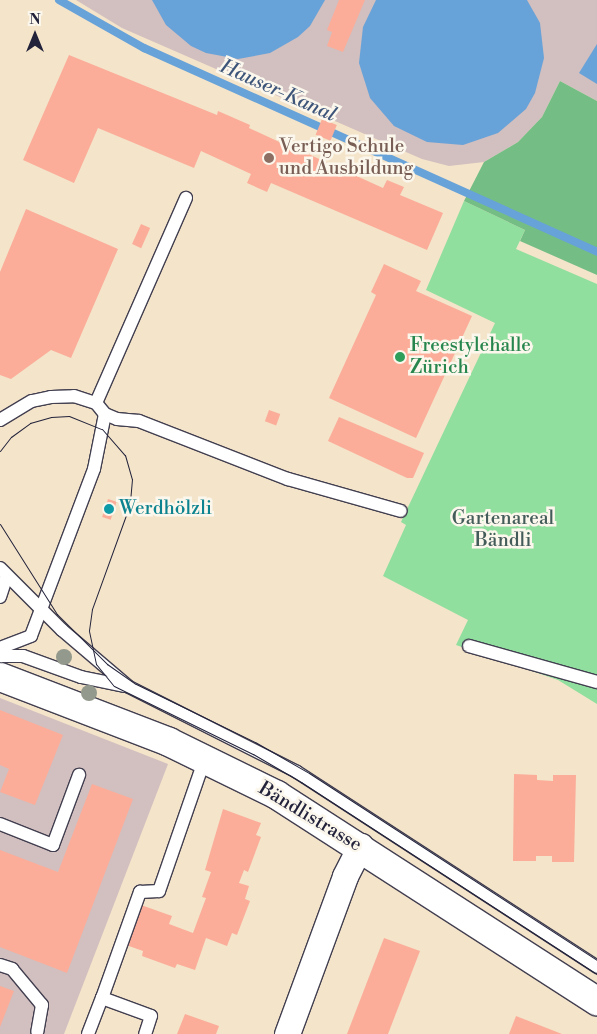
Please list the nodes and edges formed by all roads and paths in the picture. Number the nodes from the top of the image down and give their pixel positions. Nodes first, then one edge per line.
1 (186, 198) dead end
2 (96, 403) junction
3 (105, 414) junction
4 (0, 420) edge
5 (401, 511) dead end
6 (3, 573) edge
7 (0, 597) edge
8 (42, 610) junction
9 (469, 646) dead end
10 (0, 648) edge
11 (0, 656) edge
12 (0, 677) edge
13 (597, 682) edge
14 (129, 687) junction
15 (205, 758) junction
16 (79, 775) dead end
17 (0, 824) edge
18 (360, 846) junction
19 (0, 965) edge
20 (597, 967) edge
21 (102, 998) junction
22 (597, 1001) edge
23 (37, 1032) dead end
24 (88, 1034) edge
25 (145, 1034) edge
26 (286, 1034) edge

1 - 2 lane
2 - 3 lane
2 - 4 lane
3 - 5 lane
3 - 8 lane
6 - 7 lane
6 - 8 lane
8 - 10 lane
8 - 14 lane
9 - 13 lane
11 - 14 lane
12 - 15 street, Bändlistrasse
14 - 20 lane
15 - 18 street, Bändlistrasse
15 - 21 lane
16 - 17 lane
18 - 22 street, Bändlistrasse
18 - 26 street
19 - 23 lane
21 - 24 lane
21 - 25 lane

